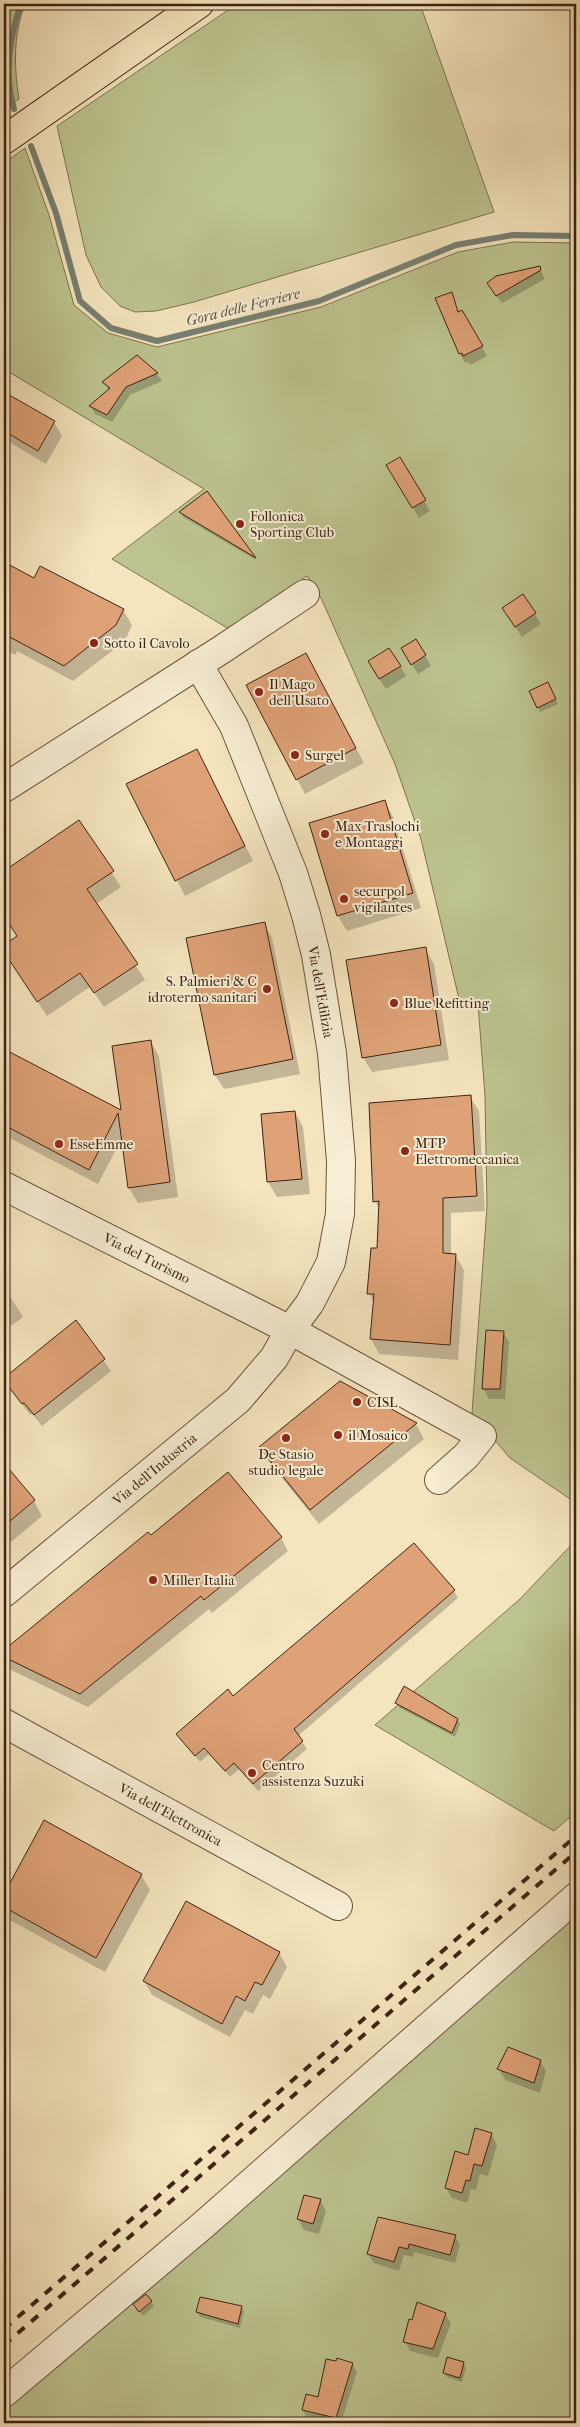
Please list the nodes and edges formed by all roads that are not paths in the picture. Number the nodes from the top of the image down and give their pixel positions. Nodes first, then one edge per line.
1 (199, 4) edge
2 (4, 140) edge
3 (306, 594) dead end
4 (210, 652) junction
5 (4, 788) edge
6 (4, 1186) edge
7 (290, 1330) junction
8 (439, 1480) dead end
9 (4, 1594) edge
10 (4, 1723) edge
11 (576, 1897) edge
12 (338, 1906) dead end
13 (4, 2393) edge

1 - 2 main road
3 - 4 street
4 - 5 street
4 - 7 street, Via dell'Edilizia
6 - 7 street, Via del Turismo
7 - 8 street, Via del Turismo
7 - 9 street, Via dell'Industria
10 - 12 street, Via dell'Elettronica
11 - 13 street

